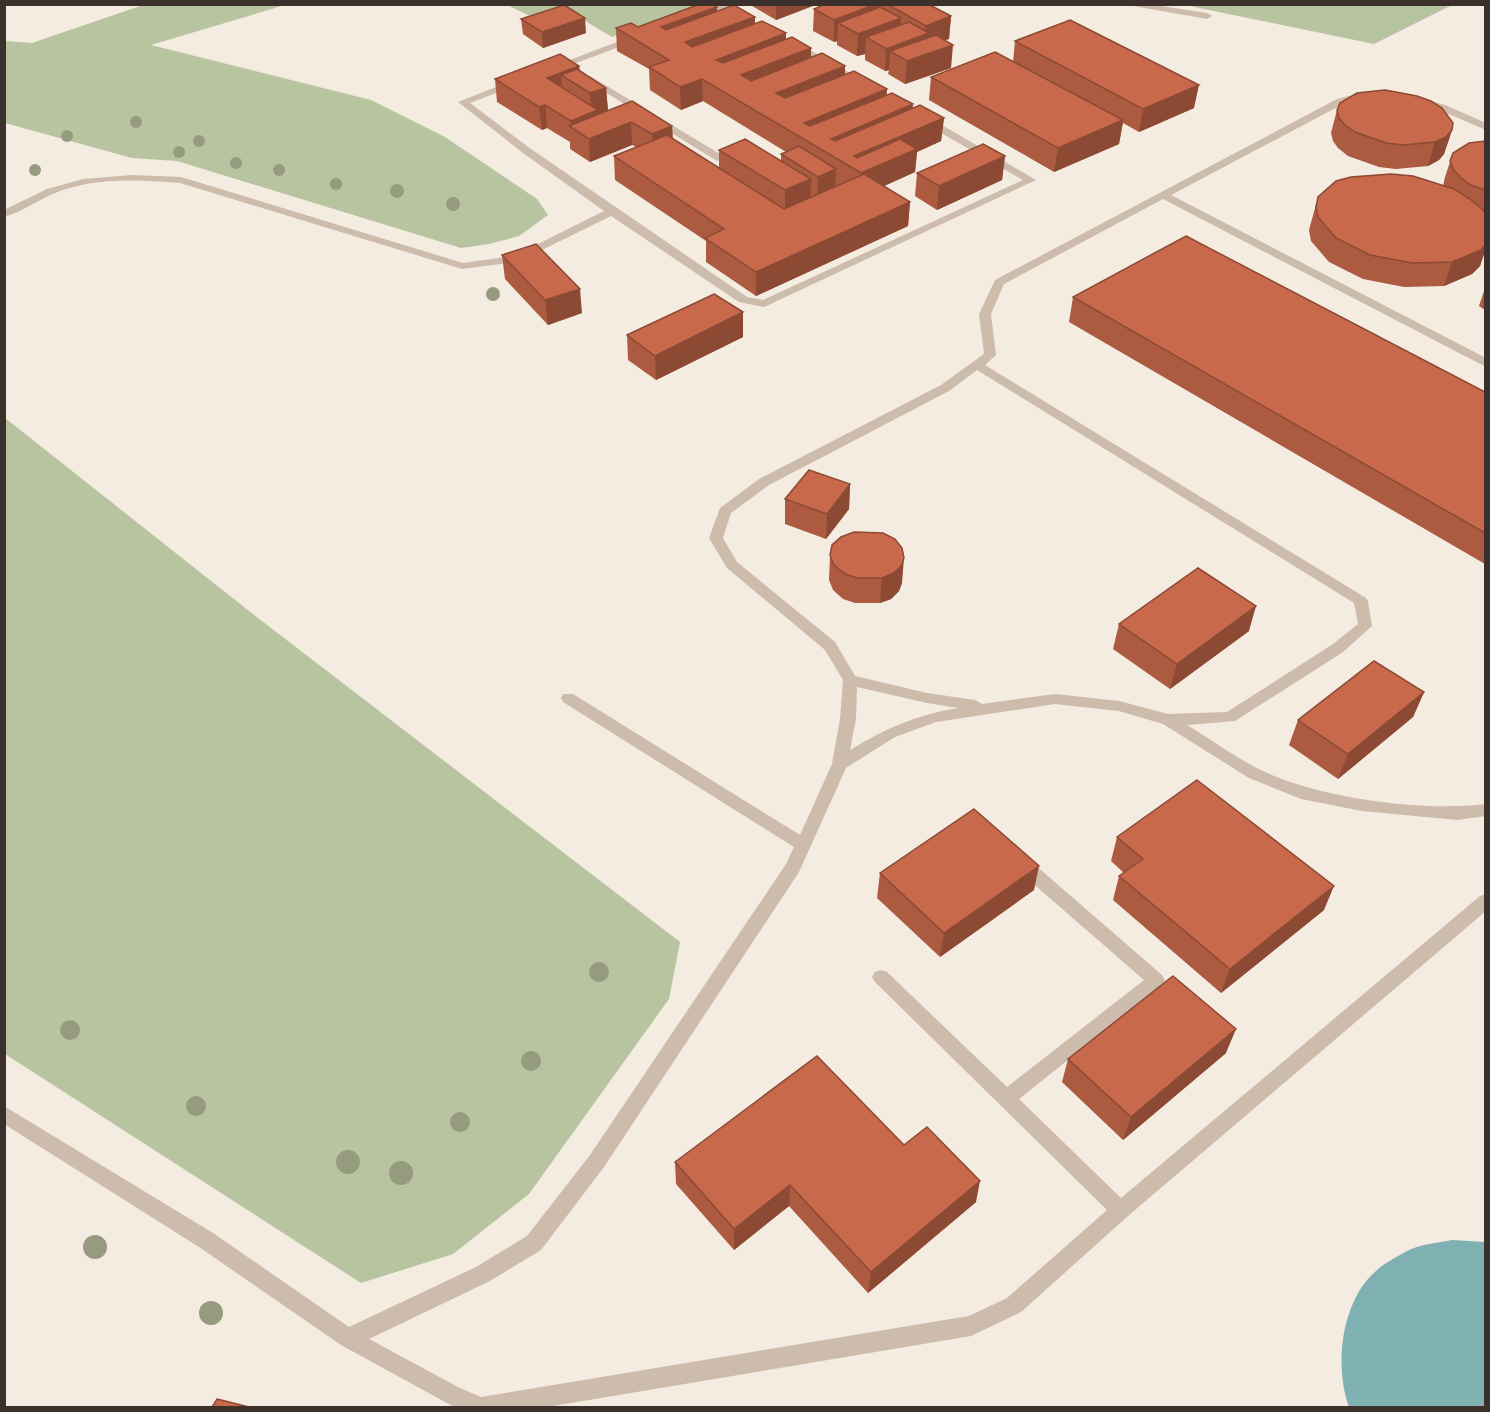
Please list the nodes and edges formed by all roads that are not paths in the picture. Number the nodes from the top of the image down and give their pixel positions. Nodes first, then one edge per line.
1 (1126, 4) edge
2 (733, 8) edge
3 (1207, 16) dead end
4 (685, 20) edge
5 (779, 35) edge
6 (642, 36) edge
7 (566, 64) junction
8 (546, 71) edge
9 (525, 79) edge
10 (870, 87) edge
11 (1374, 95) edge
12 (1403, 97) edge
13 (920, 116) edge
14 (1485, 127) edge
15 (721, 159) dead end
16 (1163, 195) junction
17 (612, 211) junction
18 (4, 214) edge
19 (1485, 363) edge
20 (978, 366) junction
21 (850, 680) junction
22 (568, 698) dead end
23 (990, 707) junction
24 (1168, 720) junction
25 (840, 764) junction
26 (1485, 810) edge
27 (803, 845) junction
28 (1009, 853) edge
29 (1485, 901) edge
30 (881, 977) dead end
31 (1006, 1098) junction
32 (4, 1114) edge
33 (1121, 1210) junction
34 (348, 1338) junction
35 (480, 1407) edge

1 - 3 street
2 - 4 street
5 - 10 street
6 - 7 street
7 - 8 street
7 - 15 street
9 - 17 street
11 - 16 street
12 - 14 street
13 - 17 street
16 - 19 street
16 - 20 street
17 - 18 street
20 - 21 street
20 - 24 street
21 - 23 street
21 - 25 street
22 - 27 street
23 - 24 street
23 - 25 street
24 - 26 street
25 - 27 street
27 - 34 street
28 - 31 street
29 - 33 street
30 - 31 street
31 - 33 street
32 - 34 street
33 - 35 street
34 - 35 street

